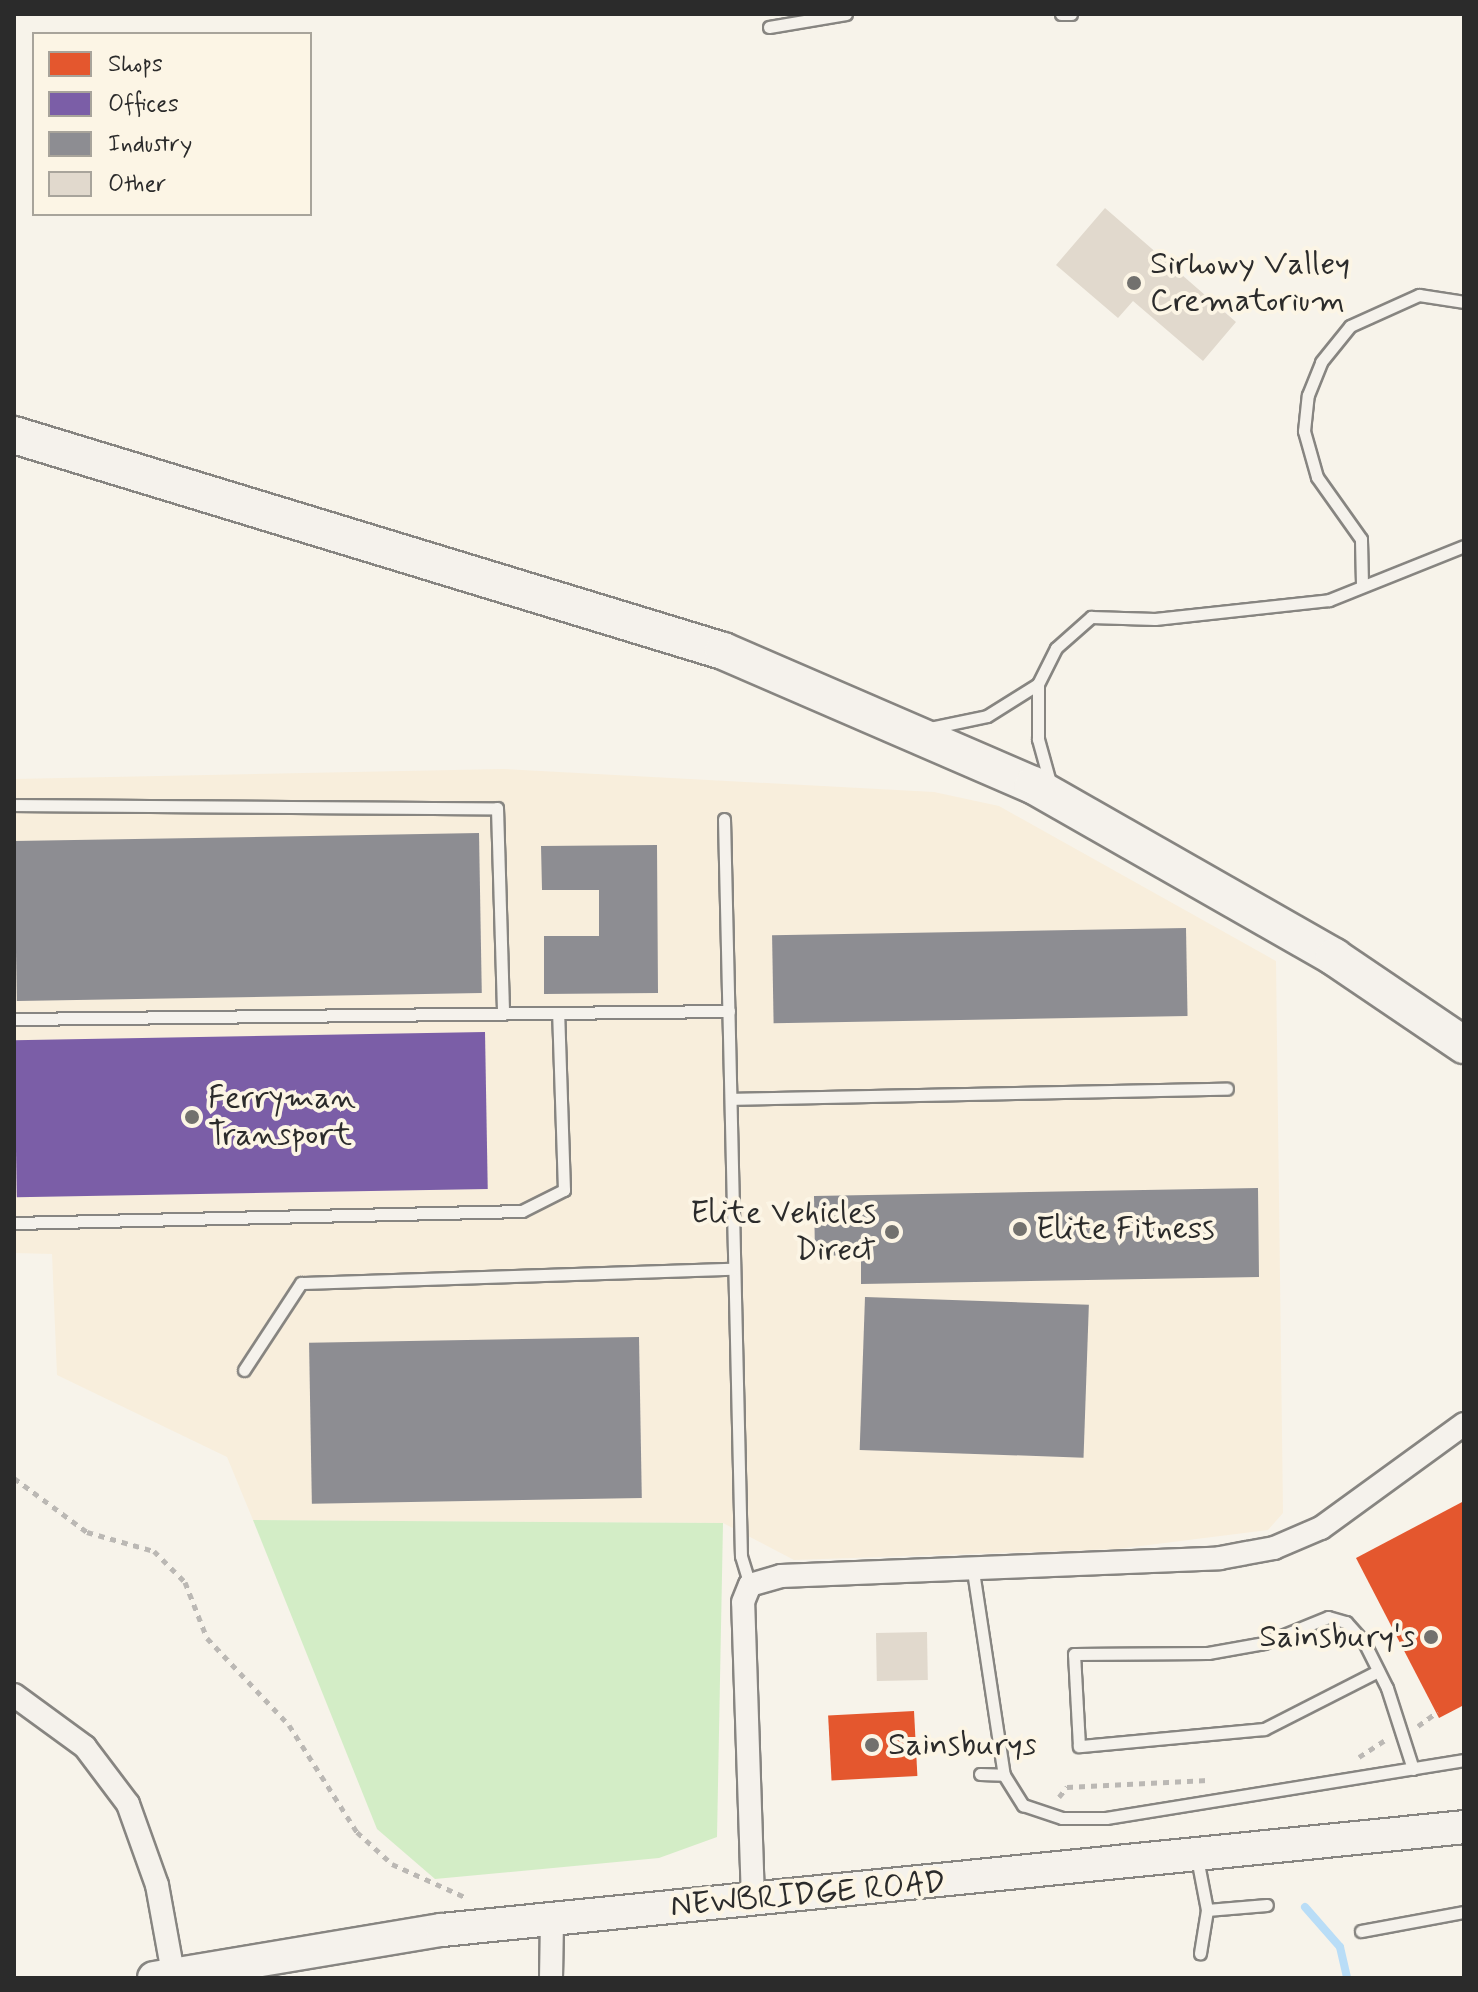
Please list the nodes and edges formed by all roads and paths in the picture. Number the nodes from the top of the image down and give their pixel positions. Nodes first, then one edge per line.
1 (846, 14) edge
2 (1061, 14) edge
3 (1071, 14) edge
4 (769, 27) dead end
5 (1464, 302) edge
6 (14, 435) edge
7 (1464, 546) edge
8 (1362, 584) junction
9 (1038, 684) junction
10 (906, 731) junction
11 (1054, 797) junction
12 (14, 805) edge
13 (724, 819) dead end
14 (729, 1011) junction
15 (558, 1013) junction
16 (503, 1014) junction
17 (14, 1019) edge
18 (1464, 1045) edge
19 (1227, 1089) dead end
20 (731, 1099) junction
21 (14, 1223) edge
22 (734, 1269) junction
23 (244, 1370) dead end
24 (1464, 1424) edge
25 (14, 1478) edge
26 (973, 1571) junction
27 (750, 1585) junction
28 (1378, 1671) junction
29 (14, 1695) edge
30 (1437, 1712) dead end
31 (1403, 1736) junction
32 (1464, 1760) edge
33 (1346, 1762) dead end
34 (1413, 1769) junction
35 (980, 1774) dead end
36 (1004, 1775) junction
37 (1214, 1779) dead end
38 (1046, 1812) junction
39 (1464, 1827) edge
40 (1197, 1857) junction
41 (449, 1889) dead end
42 (753, 1900) junction
43 (1267, 1905) dead end
44 (1207, 1910) junction
45 (1464, 1912) edge
46 (552, 1918) junction
47 (1361, 1931) dead end
48 (1200, 1953) dead end
49 (164, 1976) edge
50 (551, 1978) edge

1 - 4 lane
2 - 3 lane
5 - 8 lane
6 - 10 main road
7 - 8 lane
8 - 9 lane
9 - 10 lane
9 - 11 lane
10 - 11 main road
11 - 18 main road
12 - 16 lane
13 - 14 lane
14 - 15 lane
14 - 20 lane
15 - 16 lane
15 - 21 lane
16 - 17 lane
19 - 20 lane
20 - 22 lane
22 - 23 lane
22 - 27 lane
24 - 26 street
25 - 41 path
26 - 27 street
26 - 36 lane
27 - 42 street
28 - 28 lane
28 - 31 lane
29 - 49 street
30 - 31 path
31 - 33 path
31 - 34 lane
32 - 34 lane
34 - 38 lane
35 - 36 lane
36 - 38 lane
37 - 38 path
39 - 40 main road, NEWBRIDGE ROAD
40 - 42 main road, NEWBRIDGE ROAD
40 - 44 lane
42 - 46 main road, NEWBRIDGE ROAD
43 - 44 lane
44 - 48 lane
45 - 47 lane
46 - 49 main road, NEWBRIDGE ROAD
46 - 50 street

